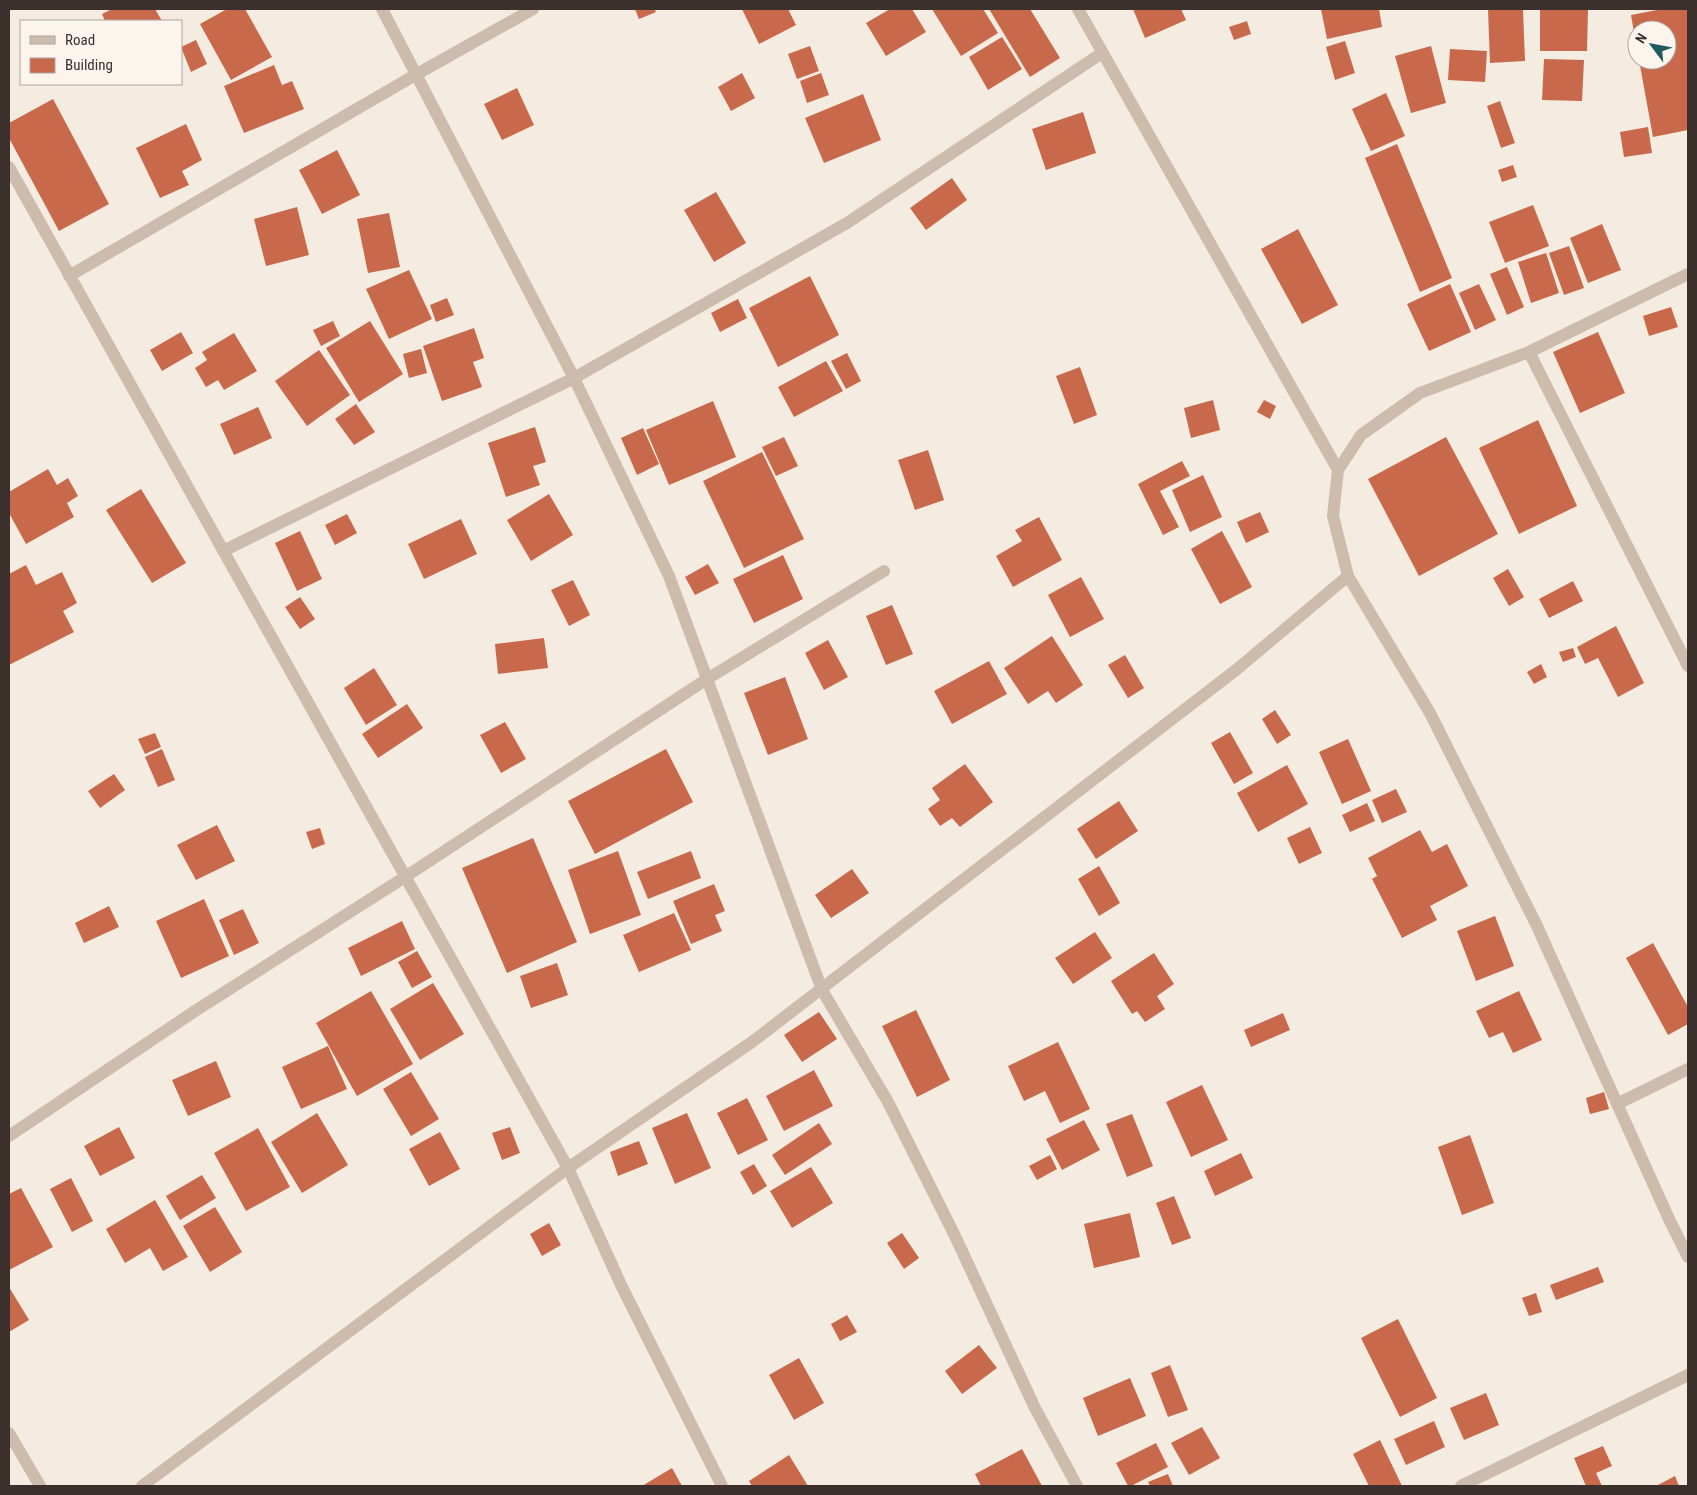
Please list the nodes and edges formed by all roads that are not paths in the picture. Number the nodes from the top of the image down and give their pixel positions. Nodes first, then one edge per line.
1 (382, 9) edge
2 (533, 9) edge
3 (1078, 9) edge
4 (1102, 53) junction
5 (417, 74) junction
6 (9, 167) edge
7 (1688, 274) edge
8 (69, 276) junction
9 (1529, 352) junction
10 (574, 378) junction
11 (1338, 470) junction
12 (223, 551) junction
13 (884, 571) dead end
14 (1348, 576) junction
15 (1688, 666) edge
16 (707, 679) junction
17 (405, 877) junction
18 (822, 990) junction
19 (1688, 1069) edge
20 (1617, 1104) junction
21 (9, 1136) edge
22 (568, 1168) junction
23 (1688, 1257) edge
24 (1688, 1375) edge
25 (9, 1433) edge
26 (40, 1486) edge
27 (142, 1486) edge
28 (722, 1486) edge
29 (1077, 1486) edge
30 (1460, 1486) edge

1 - 5 street
2 - 5 street
3 - 4 street
4 - 10 street
4 - 11 street
5 - 8 street
5 - 10 street
6 - 8 street
7 - 9 street
8 - 12 street
9 - 11 street
9 - 15 street
10 - 12 street
10 - 16 street
11 - 14 street
12 - 17 street
13 - 16 street
14 - 18 street
14 - 20 street
16 - 17 street
16 - 18 street
17 - 21 street
17 - 22 street
18 - 22 street
18 - 29 street
19 - 20 street
20 - 23 street
22 - 27 street
22 - 28 street
24 - 30 street
25 - 26 street

